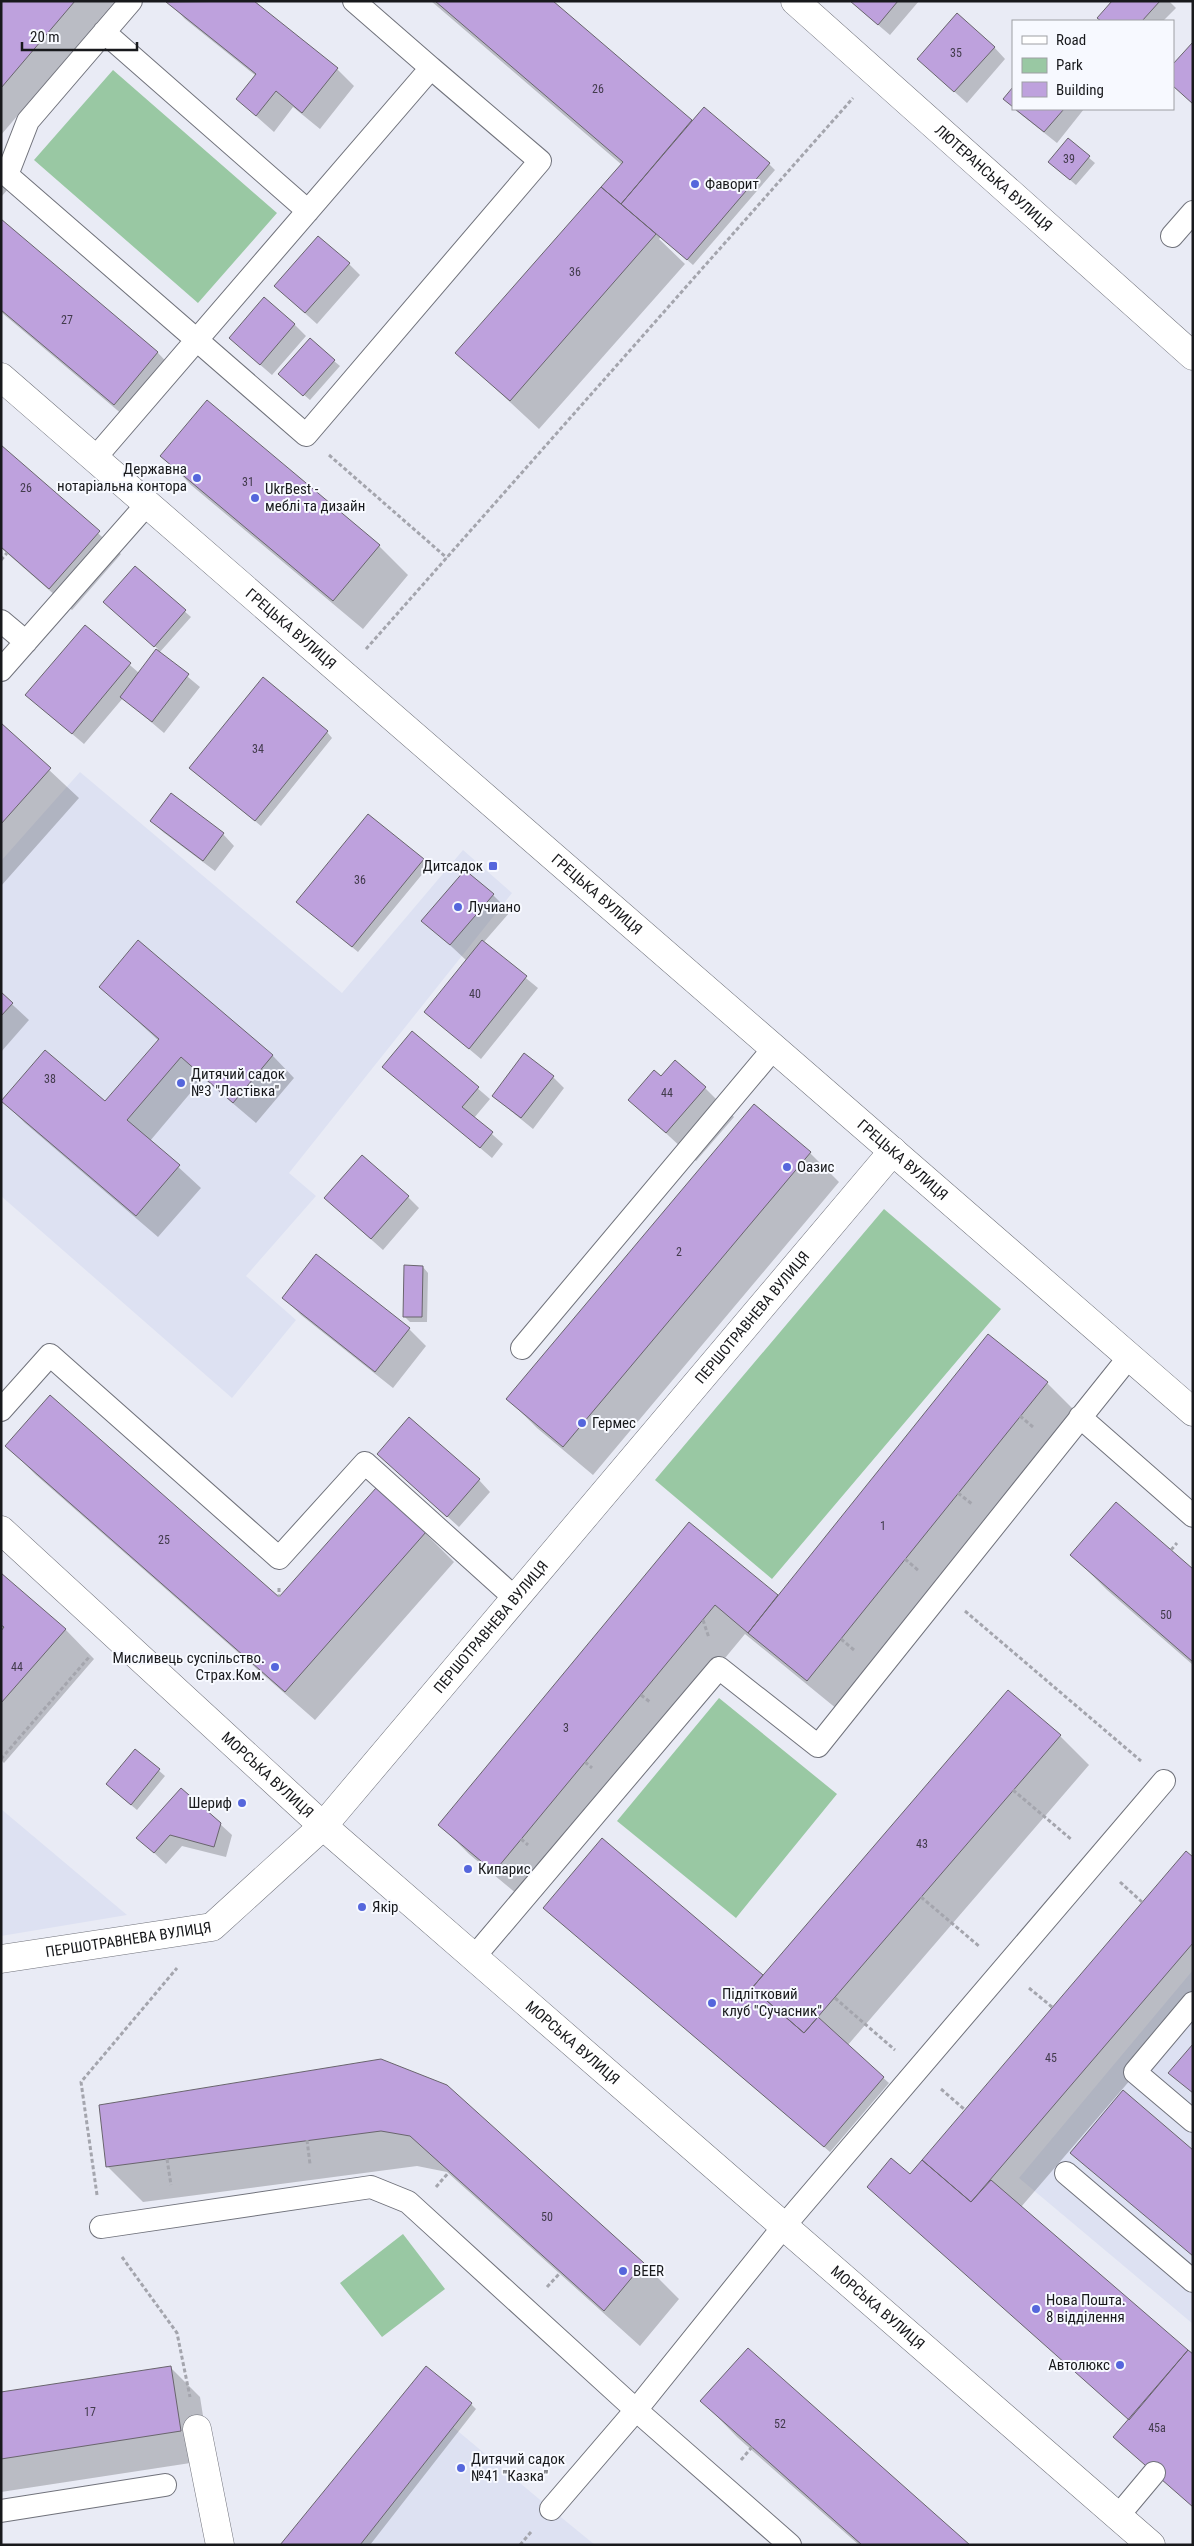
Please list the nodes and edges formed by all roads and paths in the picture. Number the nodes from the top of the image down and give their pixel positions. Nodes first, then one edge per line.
1 (131, 1) edge
2 (354, 1) edge
3 (796, 2) edge
4 (104, 32) junction
5 (430, 68) junction
6 (875, 73) junction
7 (308, 211) junction
8 (1193, 212) edge
9 (1172, 236) dead end
10 (196, 340) junction
11 (1193, 356) edge
12 (1, 377) edge
13 (306, 435) junction
14 (95, 458) junction
15 (148, 503) junction
16 (8, 553) dead end
17 (447, 558) junction
18 (1, 560) edge
19 (1, 621) edge
20 (26, 642) junction
21 (1, 670) edge
22 (345, 674) junction
23 (774, 1048) junction
24 (893, 1151) junction
25 (522, 1348) dead end
26 (1129, 1356) junction
27 (1, 1410) edge
28 (1193, 1412) edge
29 (1080, 1417) junction
30 (1193, 1516) edge
31 (1, 1530) edge
32 (941, 1591) junction
33 (515, 1598) junction
34 (111, 1631) junction
35 (1, 1759) edge
36 (1164, 1780) joint
37 (323, 1826) junction
38 (212, 1927) junction
39 (474, 1957) junction
40 (1, 1959) edge
41 (1193, 2003) edge
42 (1193, 2120) edge
43 (1066, 2173) dead end
44 (784, 2226) junction
45 (101, 2227) junction
46 (1193, 2281) edge
47 (636, 2410) junction
48 (197, 2429) joint
49 (1154, 2473) dead end
50 (165, 2484) dead end
51 (550, 2509) dead end
52 (1, 2511) edge
53 (1118, 2516) junction
54 (220, 2545) edge
55 (790, 2545) edge
56 (1151, 2545) edge

1 - 4 lane
2 - 5 lane
3 - 6 street, ЛЮТЕРАНСЬКА ВУЛИЦЯ
4 - 7 lane
4 - 10 lane
5 - 7 lane
5 - 13 lane
6 - 11 street, ЛЮТЕРАНСЬКА ВУЛИЦЯ
6 - 17 path
7 - 10 lane
8 - 9 lane
10 - 13 lane
10 - 14 lane
12 - 14 street, ГРЕЦЬКА ВУЛИЦЯ
13 - 17 path
14 - 15 street, ГРЕЦЬКА ВУЛИЦЯ
15 - 20 lane
15 - 22 street, ГРЕЦЬКА ВУЛИЦЯ
16 - 18 path
17 - 22 path
19 - 20 lane
20 - 21 lane
22 - 23 street, ГРЕЦЬКА ВУЛИЦЯ
23 - 24 street, ГРЕЦЬКА ВУЛИЦЯ
23 - 25 lane
24 - 26 street, ГРЕЦЬКА ВУЛИЦЯ
24 - 33 street, ПЕРШОТРАВНЕВА ВУЛИЦЯ
26 - 28 street, ГРЕЦЬКА ВУЛИЦЯ
26 - 29 lane
27 - 33 lane
29 - 30 lane
29 - 32 lane
31 - 34 street, МОРСЬКА ВУЛИЦЯ
32 - 36 path
32 - 39 lane
33 - 37 street, ПЕРШОТРАВНЕВА ВУЛИЦЯ
34 - 35 path
34 - 37 street, МОРСЬКА ВУЛИЦЯ
36 - 44 lane
37 - 38 street, ПЕРШОТРАВНЕВА ВУЛИЦЯ
37 - 39 street, МОРСЬКА ВУЛИЦЯ
38 - 40 street, ПЕРШОТРАВНЕВА ВУЛИЦЯ
38 - 45 path
39 - 44 street, МОРСЬКА ВУЛИЦЯ
41 - 42 lane
43 - 46 lane
44 - 47 lane
44 - 53 street, МОРСЬКА ВУЛИЦЯ
45 - 47 lane
45 - 48 path
47 - 51 lane
47 - 55 lane
48 - 54 street
49 - 53 lane
50 - 52 lane
53 - 56 street, МОРСЬКА ВУЛИЦЯ

